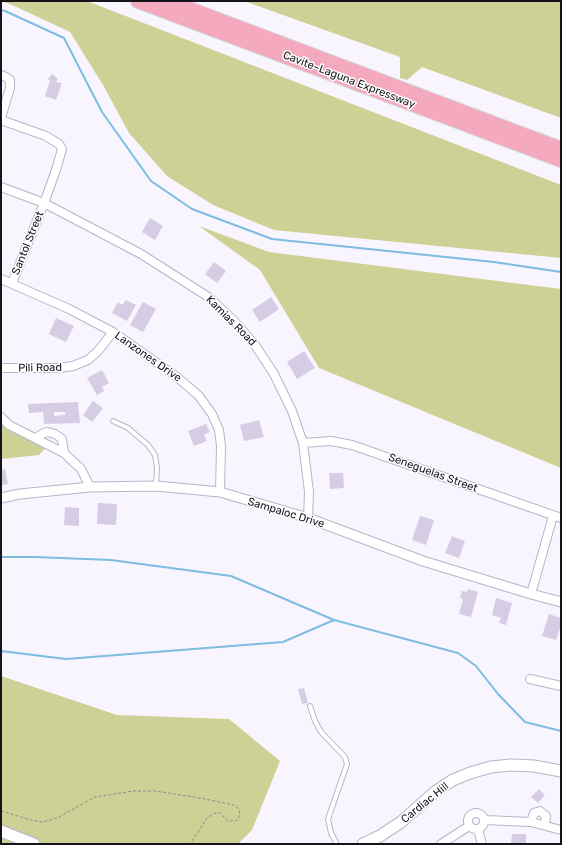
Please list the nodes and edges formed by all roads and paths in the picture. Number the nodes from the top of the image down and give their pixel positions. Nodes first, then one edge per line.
1 (138, 1) edge
2 (168, 1) edge
3 (1, 75) edge
4 (1, 119) edge
5 (561, 149) edge
6 (561, 160) edge
7 (1, 187) edge
8 (44, 203) junction
9 (1, 279) edge
10 (12, 283) junction
11 (113, 332) junction
12 (1, 368) edge
13 (1, 418) edge
14 (113, 421) dead end
15 (36, 438) junction
16 (303, 443) junction
17 (64, 453) junction
18 (156, 486) junction
19 (90, 487) junction
20 (220, 492) junction
21 (1, 498) edge
22 (557, 517) edge
23 (308, 518) junction
24 (531, 594) junction
25 (561, 602) edge
26 (530, 679) dead end
27 (561, 686) edge
28 (310, 706) dead end
29 (561, 771) edge
30 (1, 811) edge
31 (485, 820) junction
32 (531, 822) junction
33 (545, 824) junction
34 (469, 826) junction
35 (478, 829) junction
36 (561, 830) edge
37 (1, 831) edge
38 (34, 844) edge
39 (190, 844) edge
40 (337, 844) edge
41 (363, 844) edge
42 (441, 844) edge
43 (482, 844) edge

1 - 6 highway, Cavite–Laguna Expressway
2 - 5 highway, Cavite–Laguna Expressway
3 - 4 street
4 - 8 street, Santol Street
7 - 8 street, Kamias Road
8 - 10 street, Santol Street
8 - 16 street, Kamias Road
9 - 10 street, Lanzones Drive
10 - 11 street, Lanzones Drive
11 - 12 street, Pili Road
11 - 20 street, Lanzones Drive
13 - 15 street
14 - 18 lane
15 - 17 street
15 - 17 street
16 - 22 street, Seneguelas Street
16 - 23 street, Kamias Road
17 - 19 street
18 - 19 street, Sampaloc Drive
18 - 20 street, Sampaloc Drive
19 - 21 street, Sampaloc Drive
20 - 23 street, Sampaloc Drive
22 - 24 street
23 - 24 street, Sampaloc Drive
24 - 25 street, Sampaloc Drive
26 - 27 street
28 - 40 lane
29 - 41 main road, Cardiac Hill
30 - 39 path
31 - 32 street
31 - 34 street
31 - 35 street
32 - 33 street
32 - 33 street
33 - 36 street
34 - 35 street
34 - 42 street
35 - 43 street
37 - 38 main road

